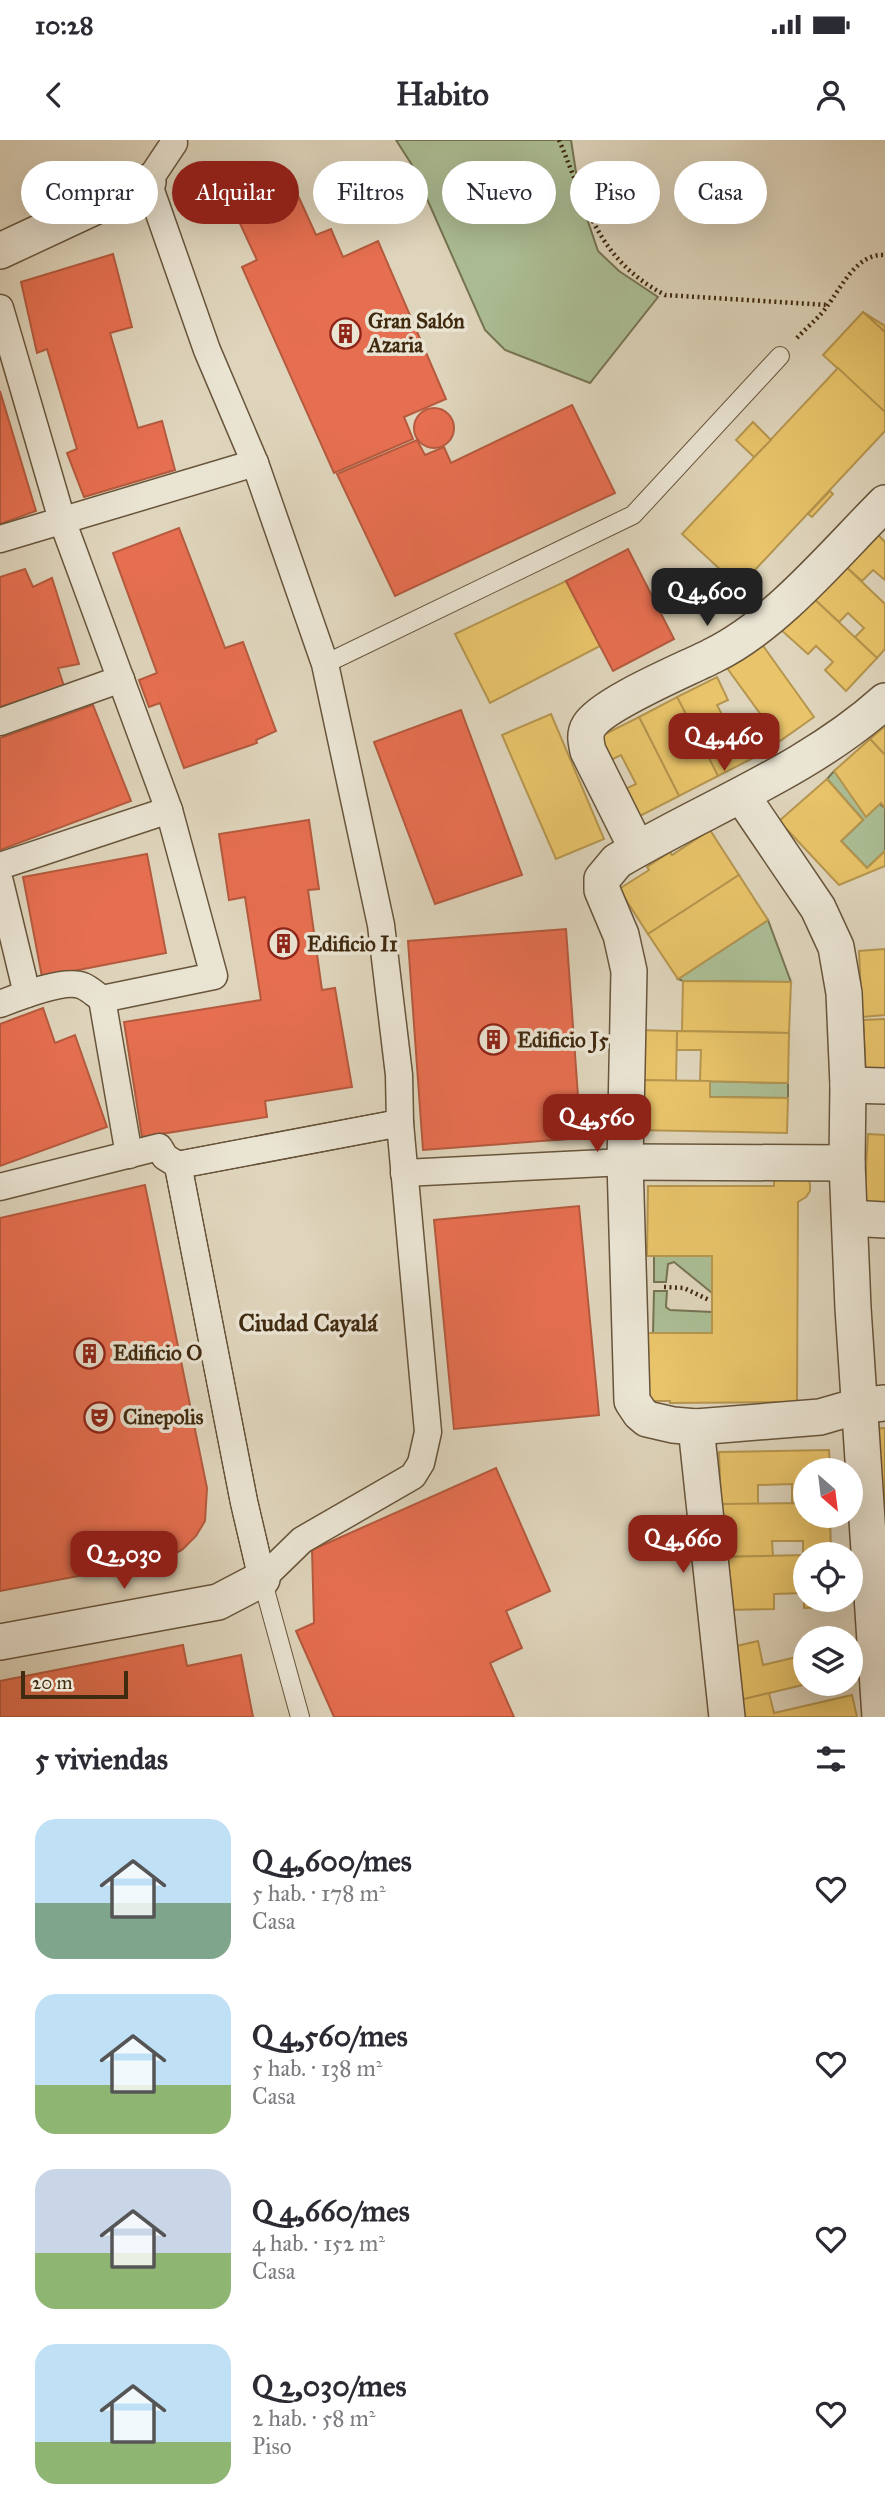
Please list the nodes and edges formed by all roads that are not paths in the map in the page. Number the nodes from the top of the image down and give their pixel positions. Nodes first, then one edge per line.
1 (173, 140) edge
2 (158, 167) edge
3 (158, 210) edge
4 (58, 224) edge
5 (0, 251) edge
6 (0, 308) edge
7 (780, 356) road end
8 (255, 463) junction
9 (885, 503) edge
10 (62, 520) junction
11 (0, 539) edge
12 (325, 664) junction
13 (121, 679) junction
14 (885, 701) edge
15 (0, 722) edge
16 (742, 796) junction
17 (169, 810) junction
18 (637, 849) junction
19 (0, 866) edge
20 (0, 882) edge
21 (27, 994) junction
22 (102, 999) junction
23 (0, 1004) edge
24 (848, 1085) junction
25 (885, 1086) edge
26 (400, 1123) junction
27 (129, 1155) junction
28 (625, 1162) junction
29 (847, 1163) junction
30 (178, 1165) junction
31 (404, 1172) junction
32 (0, 1187) edge
33 (850, 1218) junction
34 (885, 1220) edge
35 (872, 1405) edge
36 (696, 1427) junction
37 (262, 1579) junction
38 (0, 1642) edge
39 (300, 1717) edge
40 (727, 1717) edge
41 (880, 1717) edge

1 - 2 street
3 - 8 street
4 - 5 street
6 - 10 street
7 - 12 lane
8 - 10 street
8 - 12 street
9 - 18 street
10 - 11 street
10 - 13 street
12 - 26 street
13 - 15 street
13 - 17 street
14 - 16 street
16 - 18 street
16 - 24 street
17 - 19 street
17 - 22 street
18 - 28 street
20 - 21 street
21 - 22 street
21 - 23 street
22 - 27 street
24 - 25 street
24 - 29 street
26 - 30 street
26 - 31 lane
27 - 30 street
27 - 32 street
28 - 29 street
28 - 31 street
28 - 36 street
29 - 33 street
30 - 37 street
31 - 37 lane
33 - 34 street
33 - 35 street
35 - 36 street
35 - 41 street
36 - 40 street
37 - 38 street
37 - 39 lane

